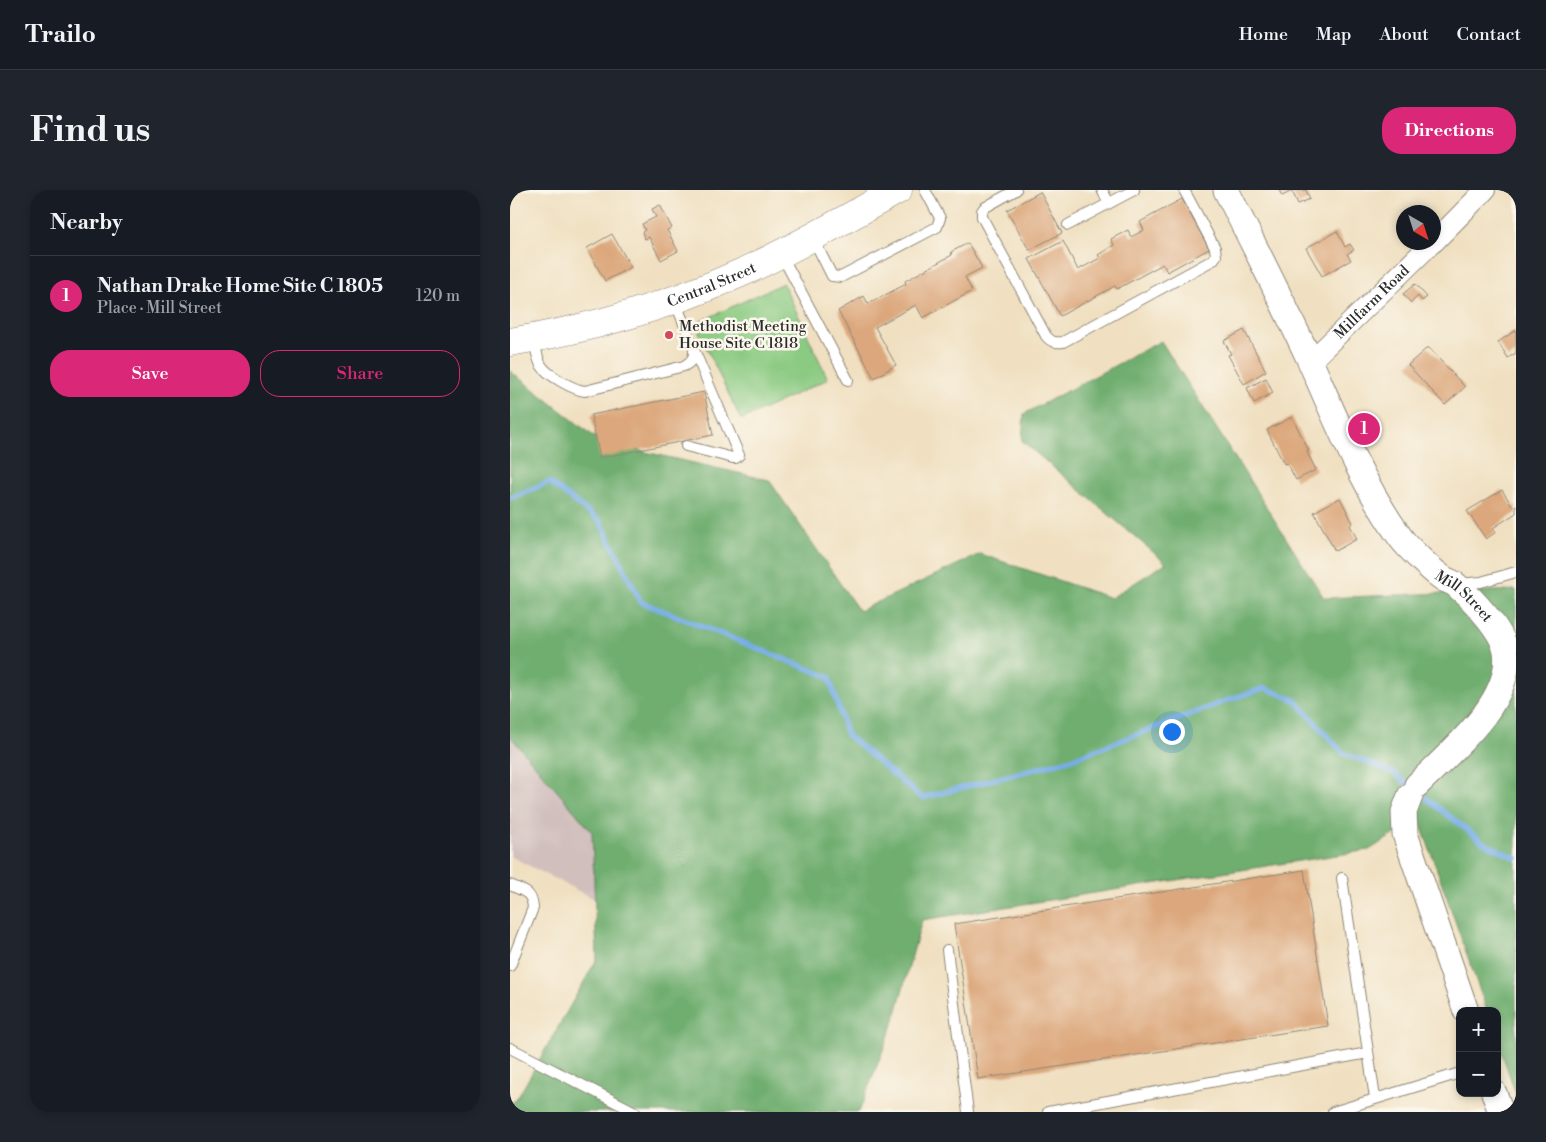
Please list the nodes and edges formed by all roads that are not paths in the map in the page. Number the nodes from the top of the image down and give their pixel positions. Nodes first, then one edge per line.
1 (898, 190) edge
2 (925, 190) edge
3 (1016, 190) edge
4 (1102, 190) edge
5 (1134, 190) edge
6 (1184, 190) edge
7 (1226, 190) edge
8 (1485, 190) edge
9 (1109, 203) junction
10 (1068, 225) dead end
11 (1441, 234) edge
12 (812, 236) junction
13 (1425, 250) edge
14 (781, 253) junction
15 (675, 300) junction
16 (522, 340) edge
17 (694, 349) junction
18 (1310, 362) junction
19 (848, 380) dead end
20 (686, 446) dead end
21 (1516, 572) edge
22 (1456, 585) junction
23 (1342, 878) dead end
24 (510, 885) edge
25 (947, 950) dead end
26 (510, 966) edge
27 (1465, 1007) edge
28 (510, 1048) edge
29 (1368, 1053) junction
30 (1456, 1074) edge
31 (1495, 1097) edge
32 (1375, 1098) junction
33 (635, 1112) edge
34 (968, 1112) edge
35 (1048, 1112) edge
36 (1333, 1112) edge
37 (1501, 1112) edge

1 - 12 main road, Central Street
2 - 12 lane
3 - 6 lane
4 - 9 lane
5 - 9 lane
7 - 18 street, Mill Street
8 - 11 street, Millfarm Road
9 - 10 lane
12 - 14 main road, Central Street
13 - 18 street, Millfarm Road
14 - 15 main road, Central Street
14 - 19 lane
15 - 16 main road, Central Street
15 - 17 lane
16 - 17 lane
17 - 20 lane
18 - 22 street, Mill Street
21 - 22 lane
22 - 27 street, Mill Street
23 - 29 lane
24 - 26 lane
25 - 34 lane
28 - 33 lane
29 - 32 lane
29 - 35 lane
30 - 32 lane
31 - 37 street
32 - 36 lane

